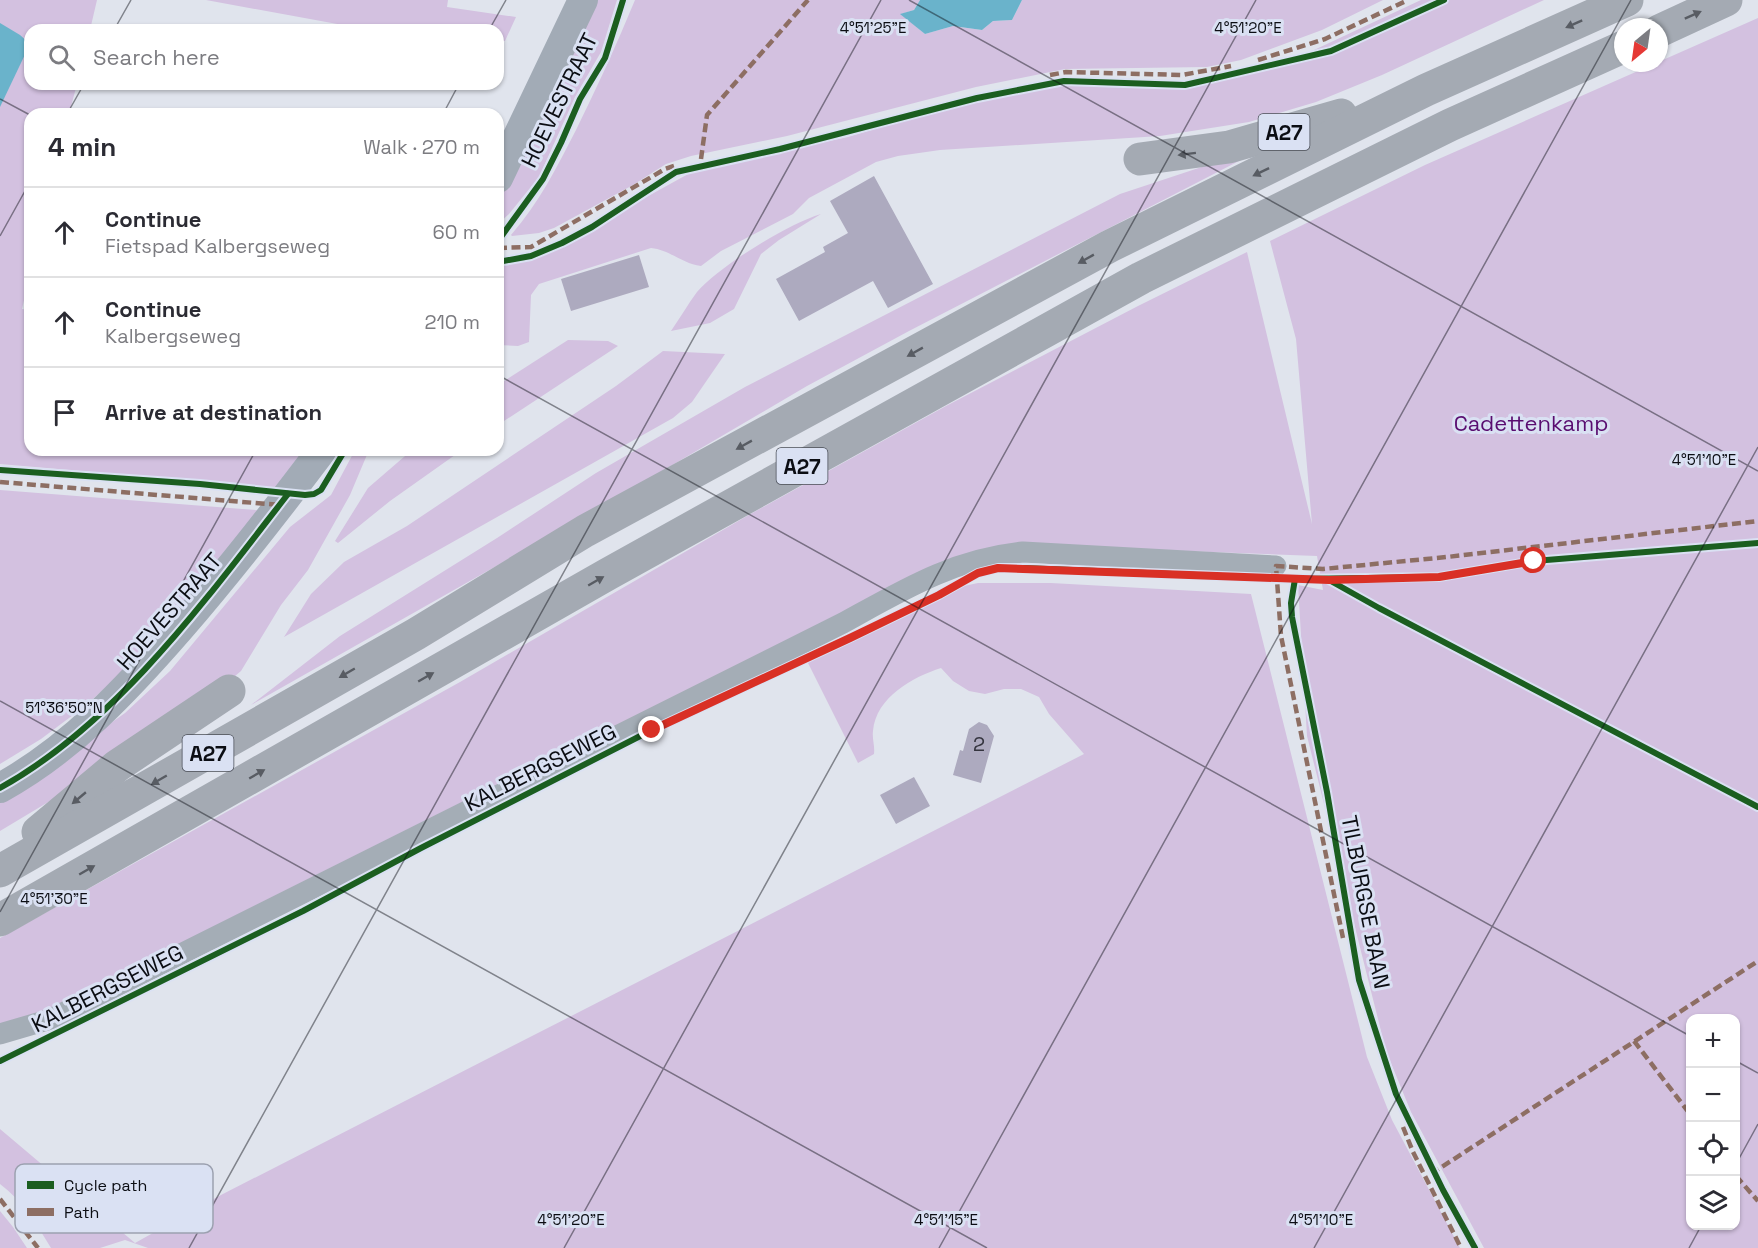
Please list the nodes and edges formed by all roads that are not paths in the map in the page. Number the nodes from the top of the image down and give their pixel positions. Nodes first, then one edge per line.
1 (583, 0) edge
2 (1627, 0) edge
3 (1726, 0) edge
4 (1668, 27) edge
5 (1614, 51) edge
6 (1426, 90) junction
7 (1140, 159) dead end
8 (504, 165) edge
9 (317, 456) edge
10 (1276, 566) dead end
11 (229, 691) dead end
12 (0, 789) edge
13 (0, 863) edge
14 (0, 871) edge
15 (0, 920) edge
16 (0, 1034) edge

1 - 8 street, HOEVESTRAAT
2 -> 6 highway, A27
4 -> 3 highway
15 -> 5 highway, A27
6 -> 7 highway, A27
6 -> 14 highway, A27
9 - 12 street, HOEVESTRAAT
10 - 16 street, KALBERGSEWEG
11 -> 13 highway, A27

